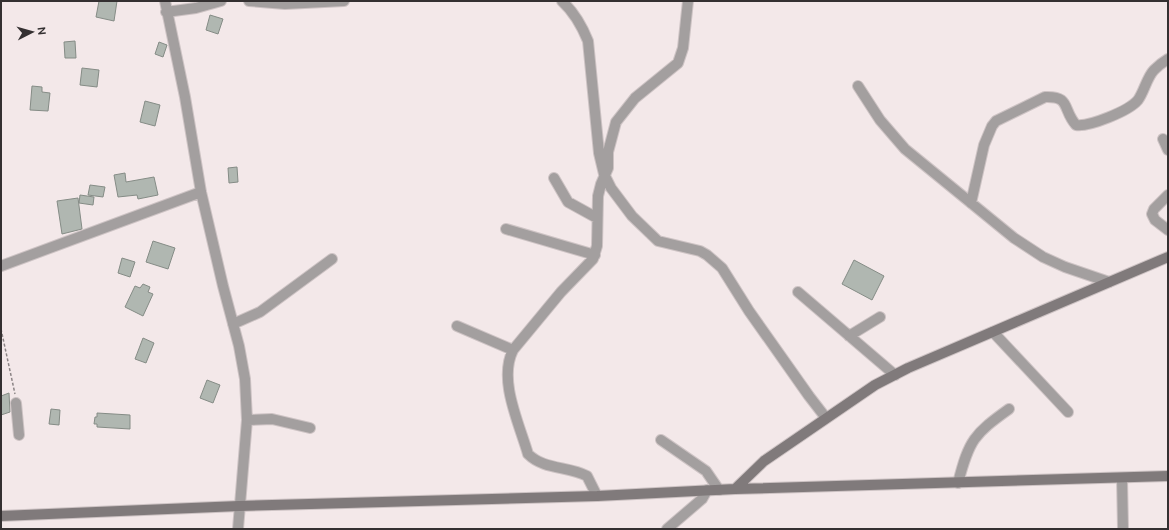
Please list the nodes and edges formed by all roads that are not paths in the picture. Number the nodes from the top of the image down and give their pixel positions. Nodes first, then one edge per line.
1 (165, 1) edge
2 (221, 1) edge
3 (250, 1) edge
4 (344, 1) edge
5 (562, 1) edge
6 (688, 1) edge
7 (166, 12) junction
8 (1168, 59) edge
9 (858, 86) dead end
10 (1163, 139) dead end
11 (1168, 150) edge
12 (604, 174) junction
13 (554, 178) dead end
14 (201, 192) junction
15 (1168, 195) edge
16 (971, 203) junction
17 (597, 218) junction
18 (506, 229) dead end
19 (1168, 230) edge
20 (595, 255) junction
21 (1168, 257) edge
22 (332, 259) dead end
23 (1, 266) edge
24 (1109, 282) junction
25 (798, 292) dead end
26 (880, 317) dead end
27 (233, 324) junction
28 (457, 326) dead end
29 (993, 332) junction
30 (849, 336) junction
31 (513, 350) junction
32 (895, 375) junction
33 (16, 400) road end
34 (1010, 409) dead end
35 (1068, 412) dead end
36 (826, 418) junction
37 (247, 420) junction
38 (310, 428) dead end
39 (19, 435) dead end
40 (661, 440) dead end
41 (1168, 476) edge
42 (1122, 478) junction
43 (958, 483) junction
44 (735, 489) junction
45 (707, 490) junction
46 (719, 490) junction
47 (597, 496) junction
48 (239, 506) junction
49 (1, 516) edge
50 (238, 529) edge
51 (667, 529) edge
52 (1123, 529) edge

1 - 7 street
2 - 7 street
3 - 4 street
5 - 12 street
6 - 12 street
7 - 14 street
8 - 16 street
9 - 16 street
10 - 11 street
12 - 17 street
12 - 36 street
13 - 17 street
14 - 23 street
14 - 27 street
15 - 19 street
16 - 24 street
17 - 20 street
18 - 20 street
20 - 31 street
21 - 24 main road
22 - 27 street
24 - 29 main road
25 - 30 street
26 - 30 street
27 - 37 street
28 - 31 street
29 - 32 main road
29 - 35 street
30 - 32 street
31 - 47 street
32 - 36 main road
33 - 39 street
34 - 43 street
36 - 44 main road
37 - 38 street
37 - 48 street
40 - 46 street
41 - 42 main road
42 - 43 main road
42 - 52 street
43 - 44 main road
44 - 46 main road
45 - 46 main road
45 - 47 main road
45 - 51 street
47 - 48 main road
48 - 49 main road
48 - 50 street

